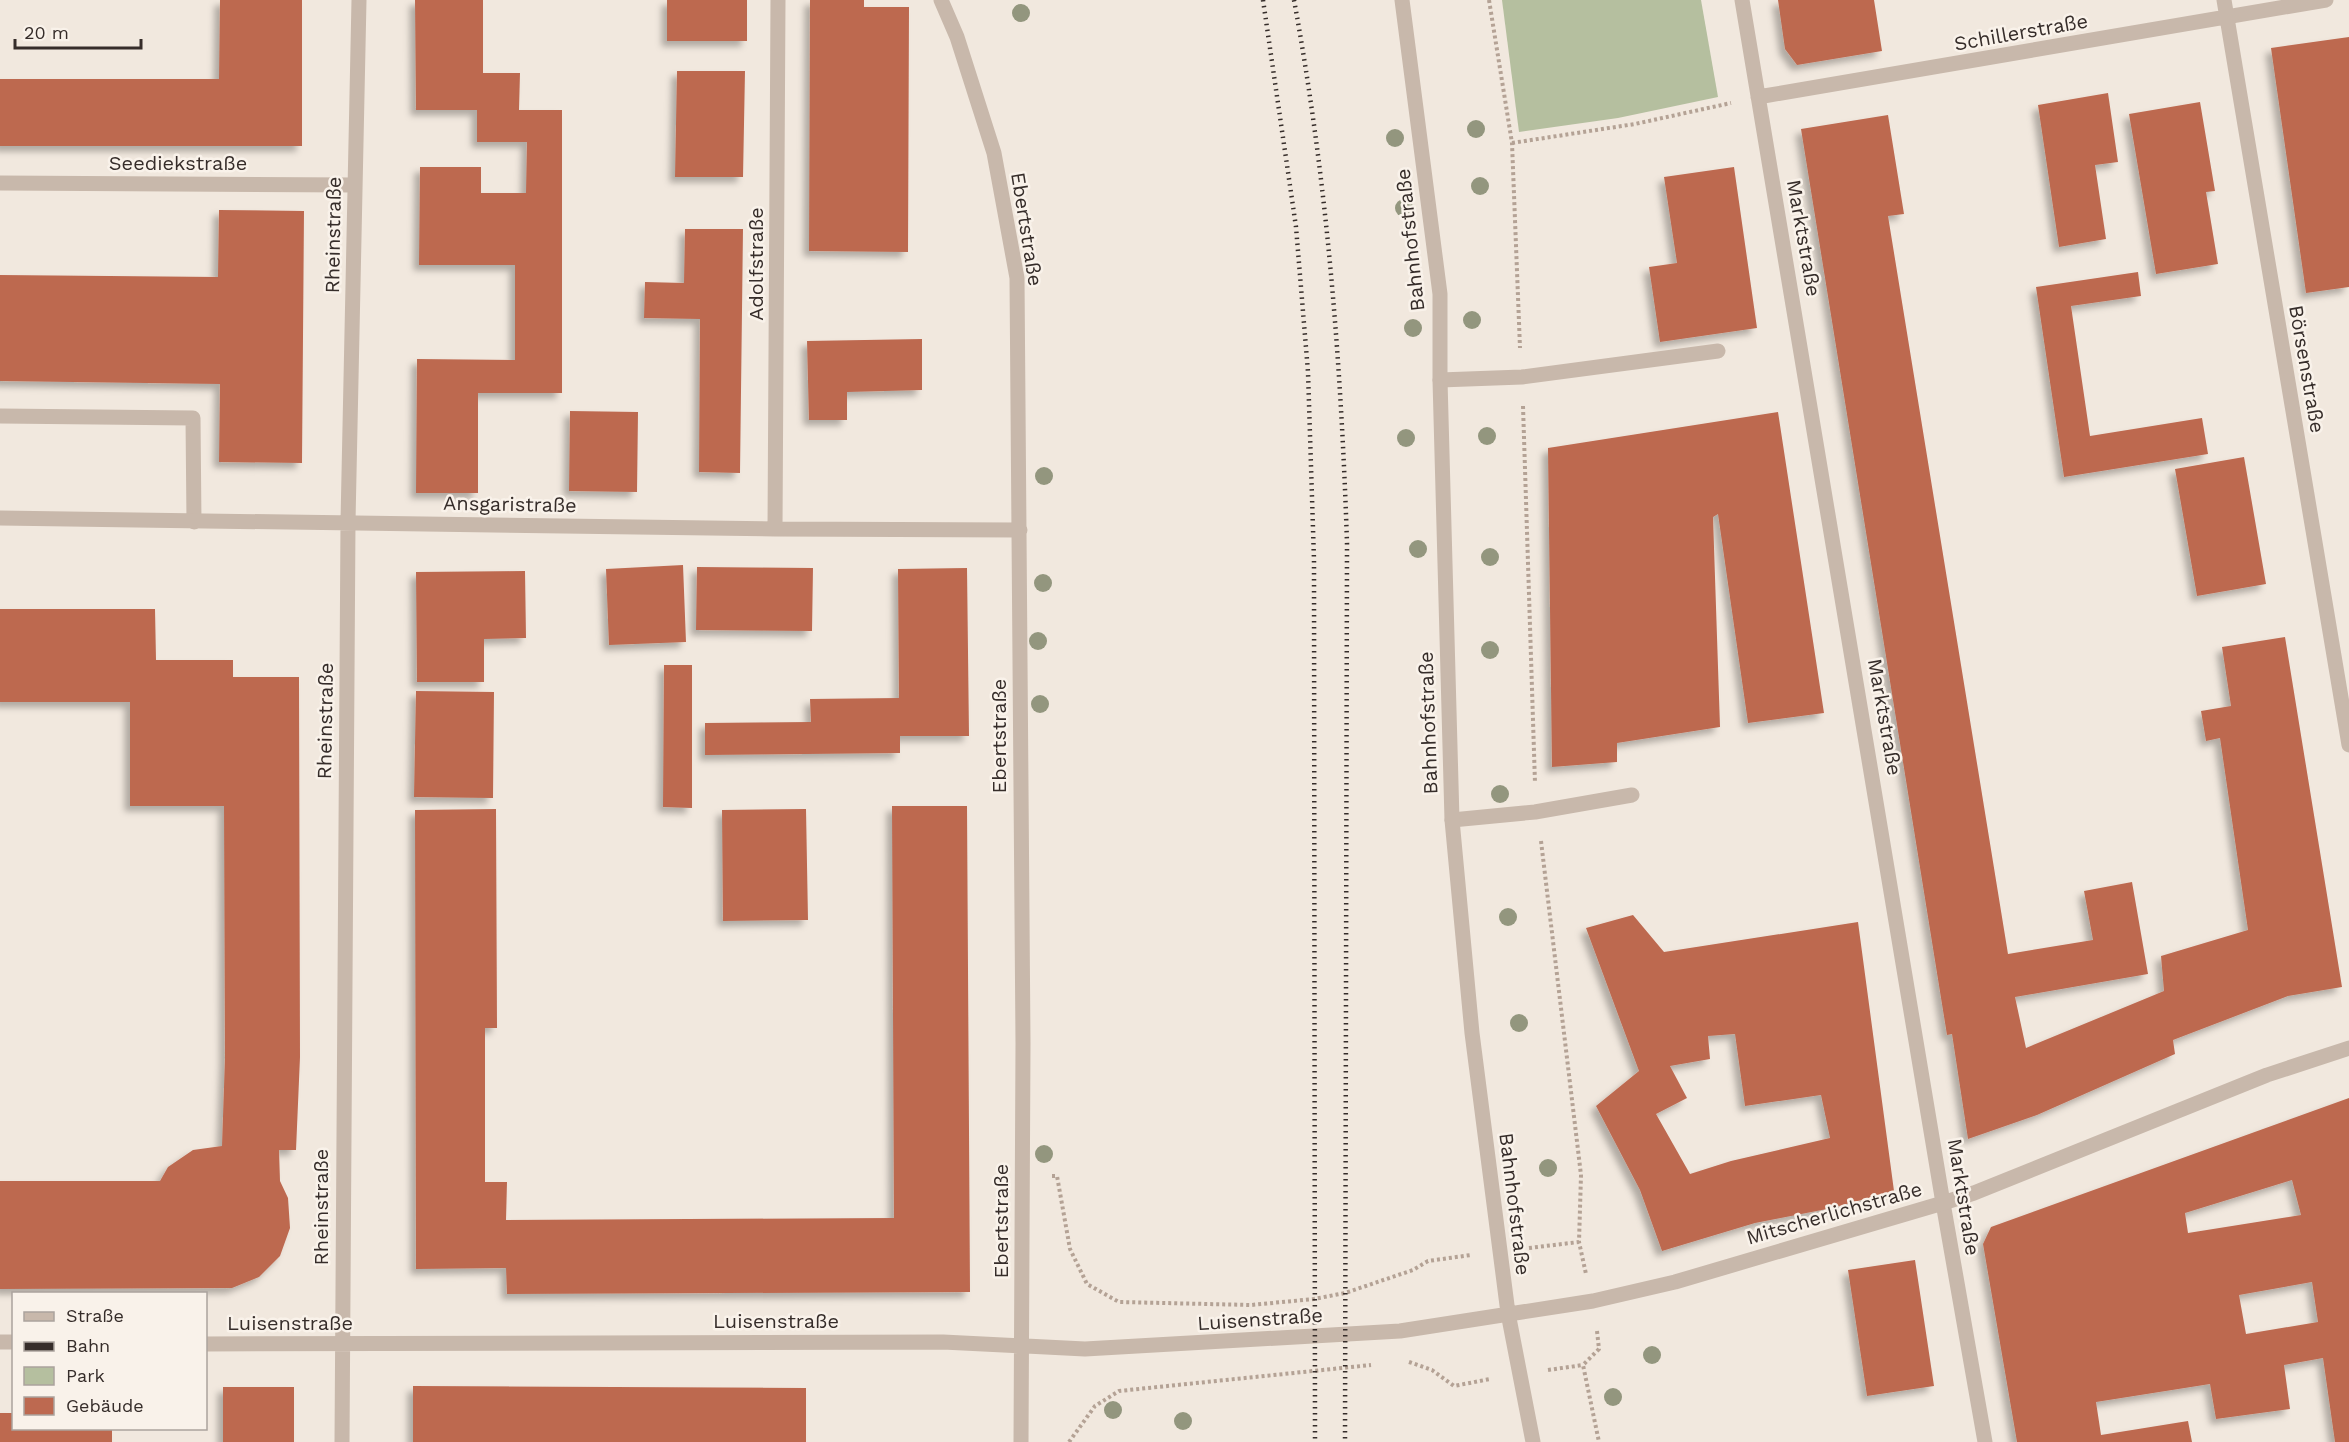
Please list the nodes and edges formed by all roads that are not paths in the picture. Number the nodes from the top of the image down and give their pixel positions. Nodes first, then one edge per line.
1 (359, 0) edge
2 (778, 0) edge
3 (941, 0) edge
4 (1402, 0) edge
5 (1742, 0) edge
6 (2224, 0) edge
7 (2326, 0) edge
8 (2227, 19) junction
9 (1758, 97) junction
10 (0, 183) edge
11 (355, 185) junction
12 (1718, 351) dead end
13 (1440, 380) junction
14 (0, 416) edge
15 (0, 518) edge
16 (194, 522) junction
17 (348, 522) junction
18 (775, 529) junction
19 (1020, 530) junction
20 (2349, 745) edge
21 (1632, 795) dead end
22 (1452, 820) junction
23 (2349, 1048) edge
24 (1943, 1203) junction
25 (1508, 1313) junction
26 (1346, 1334) joint
27 (207, 1344) edge
28 (342, 1344) junction
29 (1021, 1346) junction
30 (342, 1442) edge
31 (1021, 1442) edge
32 (1533, 1442) edge
33 (1985, 1442) edge

1 - 11 street, Rheinstraße
2 - 18 street, Adolfstraße
3 - 19 street, Ebertstraße
4 - 13 street, Bahnhofstraße
5 - 9 street, Marktstraße
6 - 8 street, Börsenstraße
7 - 8 street, Schillerstraße
8 - 9 street, Schillerstraße
8 - 20 street, Börsenstraße
9 - 24 street, Marktstraße
10 - 11 street, Seediekstraße
11 - 17 street, Rheinstraße
12 - 13 street
13 - 22 street, Bahnhofstraße
14 - 16 street
15 - 16 street, Ansgaristraße
16 - 17 street, Ansgaristraße
17 - 18 street, Ansgaristraße
17 - 28 street, Rheinstraße
18 - 19 street, Ansgaristraße
19 - 29 street, Ebertstraße
21 - 22 street
22 - 25 street, Bahnhofstraße
23 - 24 street, Mitscherlichstraße
24 - 25 street, Mitscherlichstraße
24 - 33 street, Marktstraße
25 - 26 street, Mitscherlichstraße
25 - 32 street, Bahnhofstraße
26 - 29 street, Luisenstraße
27 - 28 street, Luisenstraße
28 - 29 street, Luisenstraße
28 - 30 street, Rheinstraße
29 - 31 street, Ebertstraße

